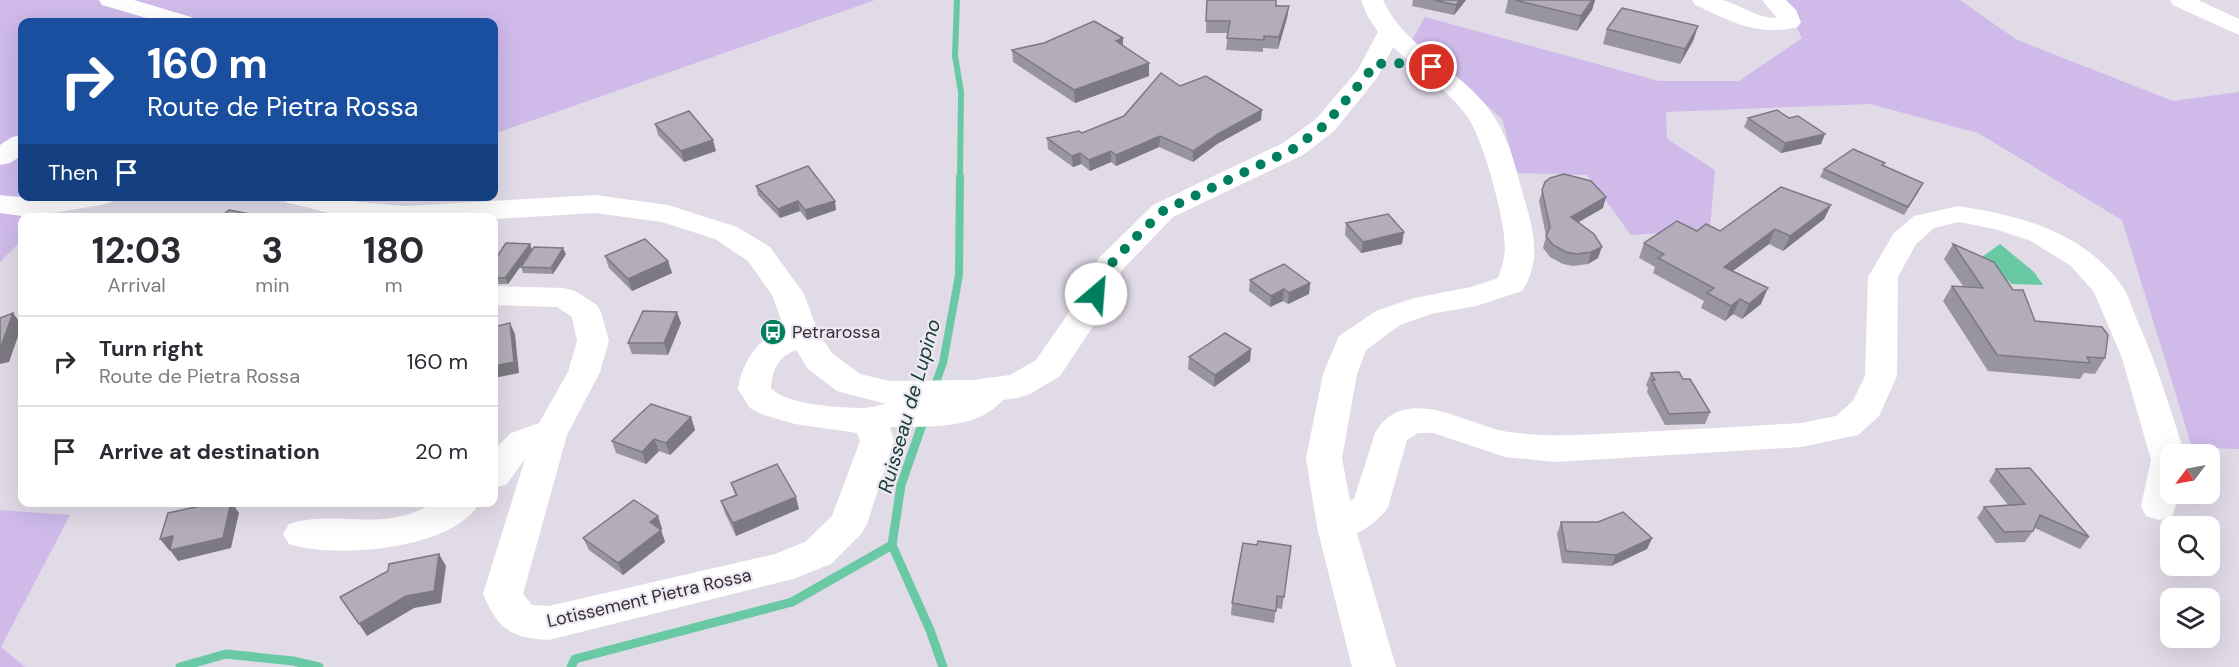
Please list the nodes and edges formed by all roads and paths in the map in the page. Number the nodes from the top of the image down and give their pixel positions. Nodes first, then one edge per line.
1 (110, 0) edge
2 (1372, 0) edge
3 (1702, 0) edge
4 (1773, 0) edge
5 (2181, 0) edge
6 (170, 18) edge
7 (2239, 28) edge
8 (1392, 33) junction
9 (1373, 64) junction
10 (1432, 67) junction
11 (18, 146) edge
12 (0, 157) edge
13 (71, 201) edge
14 (316, 201) edge
15 (0, 204) edge
16 (382, 213) edge
17 (464, 213) edge
18 (498, 296) edge
19 (802, 333) junction
20 (983, 391) junction
21 (899, 404) junction
22 (865, 420) junction
23 (550, 435) junction
24 (498, 469) edge
25 (2159, 506) dead end
26 (455, 507) edge
27 (1336, 527) junction
28 (302, 534) dead end
29 (1374, 667) edge

1 - 6 street
2 - 8 street
3 - 4 street
5 - 7 street
8 - 9 street
8 - 10 street
9 - 10 street
9 - 20 street
10 - 27 street
11 - 12 street
13 - 15 street
14 - 16 street
17 - 19 street
18 - 23 street, Lotissement Pietra Rossa
19 - 21 street
19 - 22 street
20 - 21 street
20 - 21 street
21 - 22 street
22 - 23 street, Lotissement Pietra Rossa
23 - 24 street
25 - 27 street
26 - 28 street
27 - 29 street

